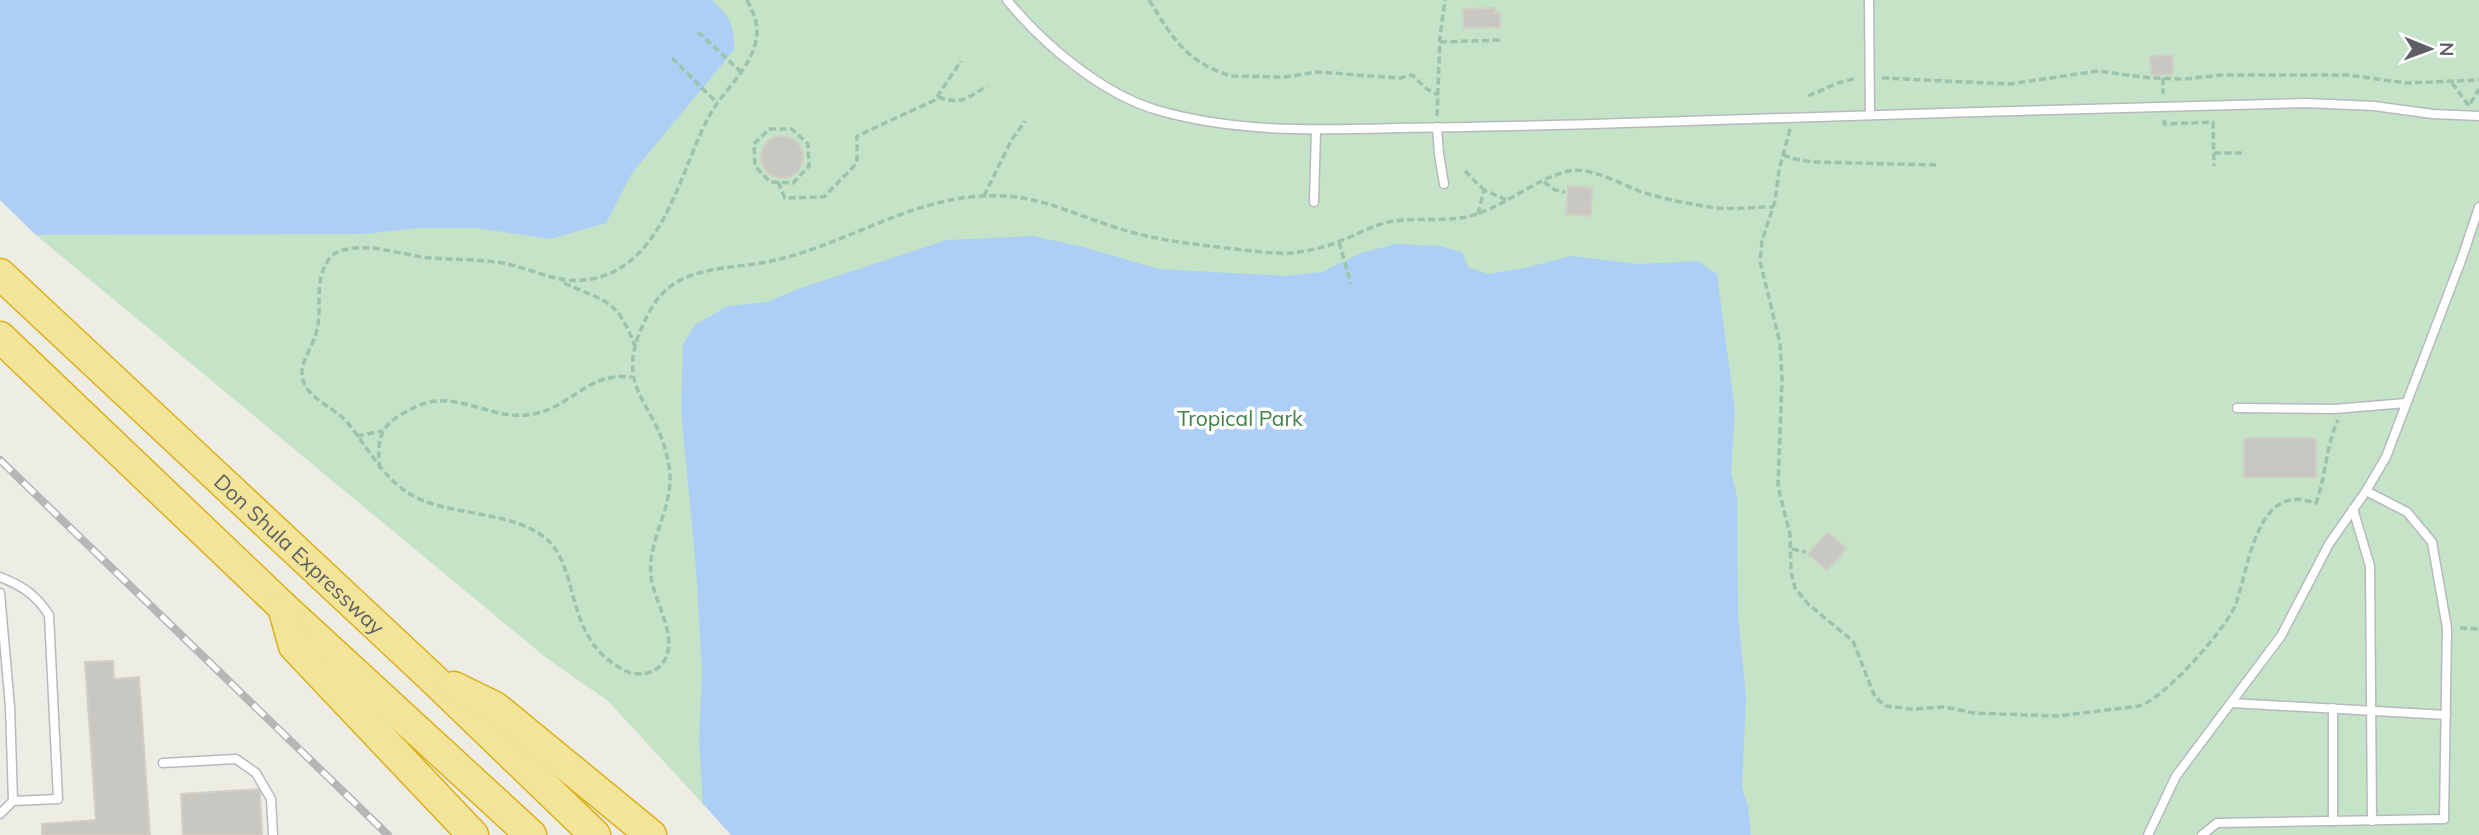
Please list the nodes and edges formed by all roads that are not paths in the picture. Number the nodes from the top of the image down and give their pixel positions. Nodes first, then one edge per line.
1 (1007, 0) edge
2 (1869, 0) edge
3 (1870, 115) junction
4 (2479, 116) edge
5 (1437, 127) junction
6 (1316, 130) junction
7 (1444, 184) dead end
8 (1314, 202) dead end
9 (2479, 207) edge
10 (0, 274) edge
11 (0, 337) edge
12 (2406, 404) junction
13 (2237, 408) dead end
14 (2366, 491) junction
15 (2353, 509) junction
16 (0, 578) edge
17 (0, 593) edge
18 (283, 607) junction
19 (3, 647) edge
20 (429, 675) junction
21 (2231, 703) junction
22 (2333, 708) junction
23 (2372, 710) junction
24 (2446, 715) junction
25 (163, 763) dead end
26 (13, 801) junction
27 (0, 814) edge
28 (2333, 821) junction
29 (2372, 821) junction
30 (274, 835) edge
31 (473, 835) edge
32 (531, 835) edge
33 (595, 835) edge
34 (650, 835) edge
35 (2148, 835) edge
36 (2202, 835) edge

1 - 6 lane
2 - 3 lane
3 - 4 lane
3 - 5 lane
5 - 6 lane
5 - 7 lane
6 - 8 lane
9 - 12 lane
10 - 20 highway, Don Shula Expressway
11 - 18 highway
12 - 13 lane
12 - 14 lane
14 - 15 lane
14 - 24 lane
15 - 21 lane
15 - 23 lane
16 - 26 lane
17 - 19 lane
18 - 31 highway
18 - 32 highway
19 - 26 lane
20 - 33 highway, Don Shula Expressway
20 - 34 highway
21 - 22 lane
21 - 35 lane
22 - 23 lane
22 - 28 lane
23 - 24 lane
23 - 29 lane
24 - 29 lane
25 - 30 lane
26 - 27 lane
28 - 29 lane
28 - 36 lane

